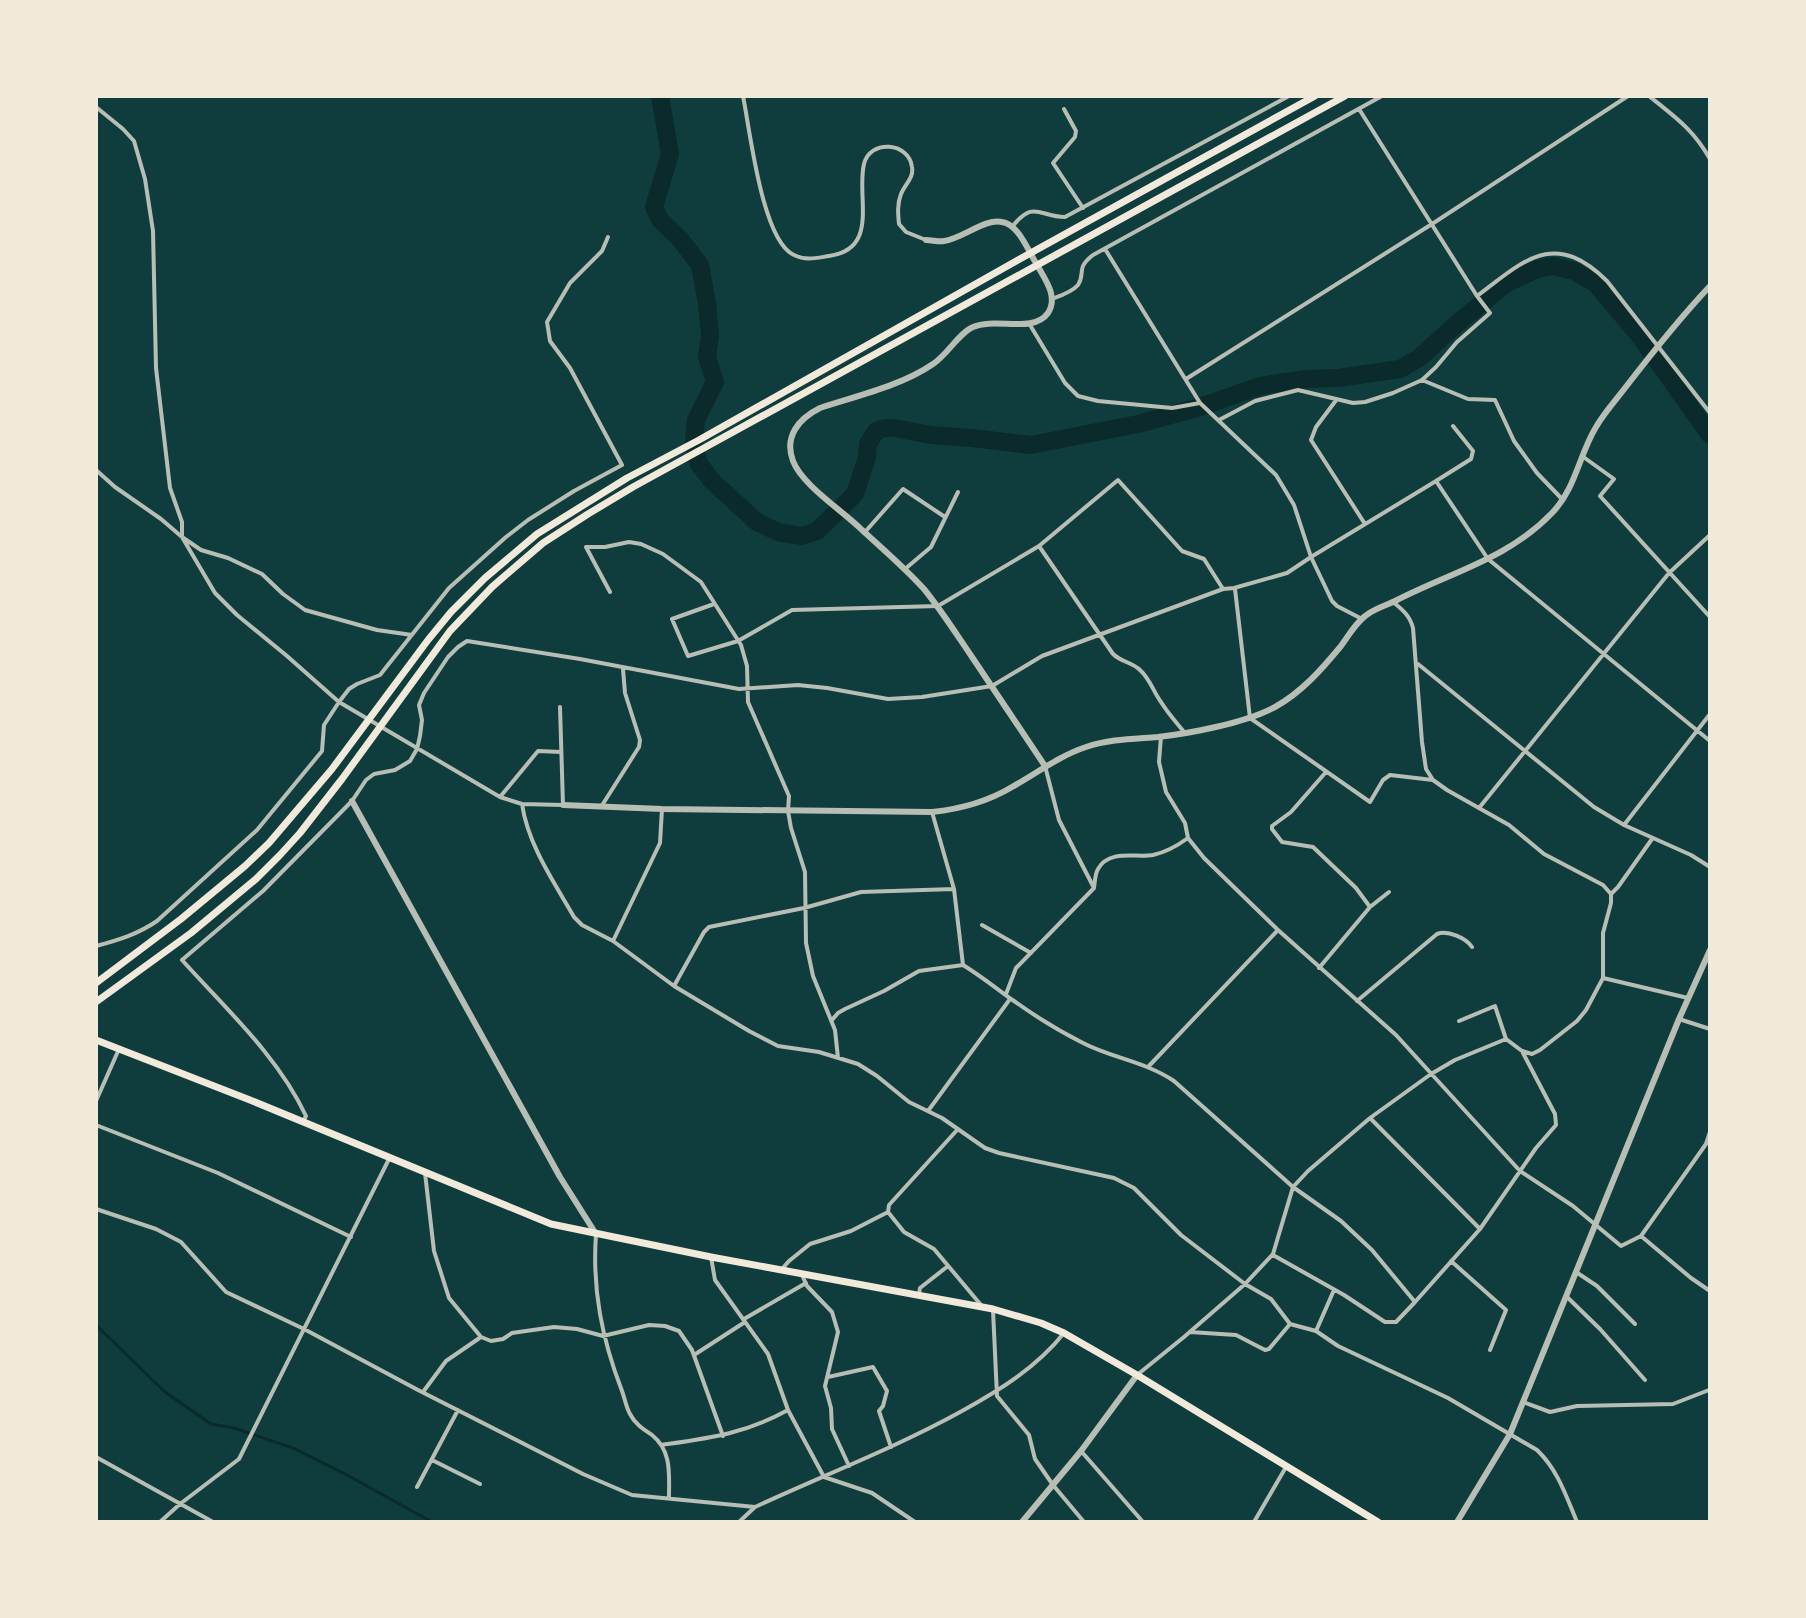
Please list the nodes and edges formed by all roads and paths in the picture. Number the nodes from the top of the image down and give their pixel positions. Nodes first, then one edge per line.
1 (743, 96) edge
2 (1289, 96) edge
3 (1315, 96) edge
4 (1345, 96) edge
5 (1382, 96) edge
6 (1628, 96) edge
7 (1649, 96) edge
8 (96, 107) edge
9 (1064, 109) dead end
10 (1359, 109) junction
11 (1710, 159) edge
12 (1083, 208) junction
13 (1432, 224) junction
14 (1012, 227) junction
15 (608, 237) dead end
16 (926, 240) joint
17 (1105, 249) junction
18 (1030, 253) junction
19 (1037, 266) junction
20 (1710, 286) edge
21 (1702, 295) junction
22 (1478, 297) junction
23 (1052, 299) junction
24 (1710, 302) edge
25 (1030, 325) junction
26 (1656, 346) junction
27 (1186, 379) junction
28 (1422, 380) junction
29 (1337, 399) junction
30 (1201, 404) junction
31 (1710, 413) edge
32 (1218, 419) junction
33 (1453, 426) dead end
34 (1582, 456) junction
35 (96, 470) edge
36 (1436, 481) junction
37 (958, 492) dead end
38 (1563, 500) junction
39 (945, 517) junction
40 (1365, 524) junction
41 (865, 532) junction
42 (1710, 535) edge
43 (182, 537) junction
44 (1039, 546) junction
45 (1311, 557) junction
46 (1488, 559) junction
47 (905, 569) junction
48 (1669, 573) junction
49 (1234, 588) junction
50 (1223, 589) junction
51 (610, 592) dead end
52 (1393, 602) junction
53 (714, 604) junction
54 (938, 606) junction
55 (1710, 617) edge
56 (1362, 619) junction
57 (1100, 634) junction
58 (412, 635) junction
59 (738, 641) junction
60 (1604, 655) junction
61 (1417, 662) junction
62 (623, 669) junction
63 (992, 686) junction
64 (747, 689) junction
65 (339, 702) junction
66 (560, 707) dead end
67 (1710, 714) edge
68 (1250, 718) junction
69 (370, 720) junction
70 (380, 727) junction
71 (1697, 730) junction
72 (1184, 732) junction
73 (1161, 736) junction
74 (1710, 741) edge
75 (417, 749) junction
76 (561, 752) junction
77 (1525, 753) junction
78 (1045, 766) junction
79 (1326, 772) junction
80 (1433, 780) junction
81 (500, 797) junction
82 (352, 801) junction
83 (522, 804) junction
84 (563, 805) junction
85 (601, 807) junction
86 (1479, 808) junction
87 (662, 809) junction
88 (788, 811) junction
89 (932, 812) junction
90 (1624, 825) junction
91 (1188, 838) junction
92 (1652, 839) junction
93 (1710, 867) edge
94 (1094, 888) junction
95 (954, 889) junction
96 (1389, 892) dead end
97 (1611, 894) junction
98 (1370, 907) junction
99 (804, 908) junction
100 (982, 925) dead end
101 (1278, 930) junction
102 (613, 941) junction
103 (96, 946) edge
104 (1472, 947) dead end
105 (1710, 950) edge
106 (1031, 953) junction
107 (963, 965) junction
108 (1319, 968) junction
109 (1603, 978) junction
110 (96, 982) edge
111 (674, 986) junction
112 (1008, 997) junction
113 (1688, 998) junction
114 (1357, 1001) junction
115 (96, 1002) edge
116 (1679, 1019) junction
117 (832, 1021) junction
118 (1459, 1021) dead end
119 (1710, 1029) edge
120 (1506, 1039) junction
121 (96, 1040) edge
122 (119, 1049) junction
123 (1522, 1051) junction
124 (838, 1058) junction
125 (1148, 1067) junction
126 (1431, 1074) junction
127 (96, 1101) edge
128 (928, 1111) junction
129 (1370, 1118) junction
130 (304, 1122) junction
131 (96, 1125) edge
132 (958, 1129) junction
133 (1710, 1132) edge
134 (1708, 1147) edge
135 (390, 1157) junction
136 (1520, 1171) junction
137 (425, 1173) junction
138 (1293, 1187) junction
139 (96, 1209) edge
140 (888, 1212) junction
141 (1595, 1225) junction
142 (1480, 1229) junction
143 (596, 1234) junction
144 (1641, 1236) junction
145 (351, 1237) junction
146 (1273, 1254) junction
147 (711, 1257) junction
148 (1451, 1261) junction
149 (948, 1266) junction
150 (782, 1269) junction
151 (1576, 1272) junction
152 (801, 1273) junction
153 (806, 1283) junction
154 (1245, 1284) junction
155 (1334, 1290) junction
156 (1710, 1291) edge
157 (918, 1295) junction
158 (1566, 1296) junction
159 (1415, 1302) junction
160 (983, 1307) junction
161 (993, 1309) junction
162 (744, 1321) junction
163 (1290, 1324) junction
164 (1635, 1324) dead end
165 (304, 1329) junction
166 (1316, 1331) junction
167 (1190, 1332) junction
168 (1064, 1333) junction
169 (603, 1336) junction
170 (481, 1337) junction
171 (1490, 1350) dead end
172 (694, 1355) junction
173 (1137, 1375) junction
174 (828, 1377) junction
175 (1645, 1380) dead end
176 (1710, 1390) edge
177 (423, 1392) junction
178 (996, 1392) junction
179 (1523, 1402) junction
180 (458, 1410) junction
181 (788, 1410) junction
182 (1510, 1434) junction
183 (723, 1436) junction
184 (661, 1445) junction
185 (891, 1447) junction
186 (1081, 1451) junction
187 (96, 1457) edge
188 (432, 1460) junction
189 (1287, 1465) junction
190 (849, 1466) junction
191 (824, 1477) junction
192 (480, 1484) dead end
193 (1053, 1485) junction
194 (417, 1487) dead end
195 (669, 1497) junction
196 (180, 1504) junction
197 (755, 1507) junction
198 (160, 1522) edge
199 (213, 1522) edge
200 (739, 1522) edge
201 (915, 1522) edge
202 (1022, 1522) edge
203 (1084, 1522) edge
204 (1143, 1522) edge
205 (1254, 1522) edge
206 (1378, 1522) edge
207 (1457, 1522) edge
208 (1577, 1522) edge

1 - 16 street
2 - 12 street
3 - 18 main road
4 - 19 main road
5 - 10 street
6 - 13 street
7 - 11 street
8 - 43 street
9 - 12 street
10 - 13 street
10 - 17 street
12 - 14 street
13 - 22 street
13 - 27 street
14 - 16 street
14 - 18 street
15 - 58 street
17 - 23 street
17 - 27 street
18 - 19 street
18 - 69 main road
19 - 23 street
19 - 70 main road
20 - 21 street
21 - 24 street
21 - 26 street
22 - 26 street
22 - 28 street
23 - 25 street
25 - 30 street
25 - 41 street
26 - 31 street
26 - 34 street
27 - 30 street
28 - 29 street
28 - 38 street
29 - 32 street
29 - 40 street
30 - 32 street
32 - 45 street
33 - 36 street
34 - 38 street
34 - 48 street
35 - 43 street
36 - 40 street
36 - 46 street
37 - 39 street
38 - 46 street
39 - 41 street
39 - 47 street
40 - 45 street
41 - 47 street
42 - 48 street
43 - 58 street
43 - 65 street
44 - 50 street
44 - 54 street
44 - 57 street
45 - 49 street
45 - 56 street
46 - 52 street
46 - 60 street
47 - 54 street
48 - 55 street
48 - 60 street
49 - 50 street
49 - 68 street
50 - 57 street
51 - 53 street
52 - 56 street
52 - 61 street
53 - 59 street
53 - 59 street
54 - 59 street
54 - 63 street
56 - 68 street
57 - 63 street
57 - 72 street
58 - 65 street
59 - 64 street
60 - 71 street
60 - 77 street
61 - 77 street
61 - 80 street
62 - 64 street
62 - 75 street
62 - 85 street
63 - 64 street
63 - 78 street
64 - 88 street
65 - 69 street
65 - 103 street
66 - 76 street
67 - 71 street
68 - 72 street
68 - 79 street
69 - 70 street
69 - 110 main road
70 - 75 street
70 - 115 main road
71 - 74 street
71 - 90 street
72 - 73 street
73 - 78 street
73 - 91 street
75 - 81 street
75 - 82 street
76 - 81 street
76 - 84 street
77 - 86 street
77 - 90 street
78 - 89 street
78 - 94 street
79 - 80 street
79 - 98 street
80 - 86 street
81 - 83 street
82 - 130 street
82 - 143 street
83 - 84 street
83 - 102 street
84 - 85 street
85 - 87 street
86 - 97 street
87 - 88 street
87 - 102 street
88 - 89 street
88 - 99 street
89 - 95 street
90 - 92 street
91 - 94 street
91 - 101 street
92 - 93 street
92 - 97 street
94 - 106 street
95 - 99 street
95 - 107 street
96 - 98 street
97 - 109 street
98 - 108 street
99 - 111 street
99 - 117 street
100 - 106 street
101 - 108 street
101 - 125 street
102 - 111 street
104 - 114 street
105 - 113 street
106 - 112 street
107 - 112 street
107 - 117 street
108 - 114 street
109 - 113 street
109 - 123 street
111 - 124 street
112 - 125 street
112 - 128 street
113 - 116 street
114 - 126 street
116 - 119 street
116 - 141 street
117 - 124 street
118 - 120 street
120 - 123 street
120 - 126 street
121 - 122 main road
122 - 127 street
122 - 130 main road
123 - 136 street
124 - 128 street
125 - 138 street
126 - 129 street
126 - 136 street
128 - 132 street
129 - 138 street
129 - 142 street
130 - 135 main road
131 - 145 street
132 - 140 street
132 - 154 street
133 - 134 street
134 - 144 street
135 - 137 main road
135 - 145 street
136 - 141 street
136 - 142 street
137 - 143 main road
137 - 170 street
138 - 146 street
138 - 159 street
139 - 165 street
140 - 149 street
140 - 150 street
141 - 144 street
141 - 151 street
142 - 148 street
143 - 147 main road
143 - 169 street
144 - 156 street
145 - 165 street
146 - 154 street
146 - 155 street
147 - 150 main road
147 - 162 street
148 - 159 street
148 - 171 street
149 - 157 street
149 - 160 street
150 - 152 main road
151 - 158 street
151 - 164 street
152 - 153 street
152 - 157 main road
153 - 162 street
153 - 174 street
154 - 163 street
154 - 167 street
155 - 159 street
155 - 166 street
157 - 160 main road
158 - 175 street
158 - 179 street
160 - 161 main road
161 - 168 main road
161 - 178 street
162 - 172 street
162 - 181 street
163 - 166 street
163 - 167 street
165 - 177 street
165 - 196 street
166 - 182 street
167 - 173 street
168 - 173 main road
168 - 178 street
169 - 170 street
169 - 172 street
169 - 184 street
170 - 177 street
172 - 183 street
173 - 186 street
173 - 189 main road
174 - 185 street
174 - 190 street
176 - 179 street
177 - 180 street
178 - 185 street
178 - 193 street
179 - 182 street
180 - 188 street
180 - 195 street
181 - 183 street
181 - 191 street
182 - 207 street
182 - 208 street
183 - 184 street
184 - 195 street
185 - 190 street
186 - 193 street
186 - 204 street
187 - 196 street
188 - 192 street
188 - 194 street
189 - 205 street
189 - 206 main road
190 - 191 street
191 - 197 street
191 - 201 street
193 - 202 street
193 - 203 street
195 - 197 street
196 - 198 street
196 - 199 street
197 - 200 street

